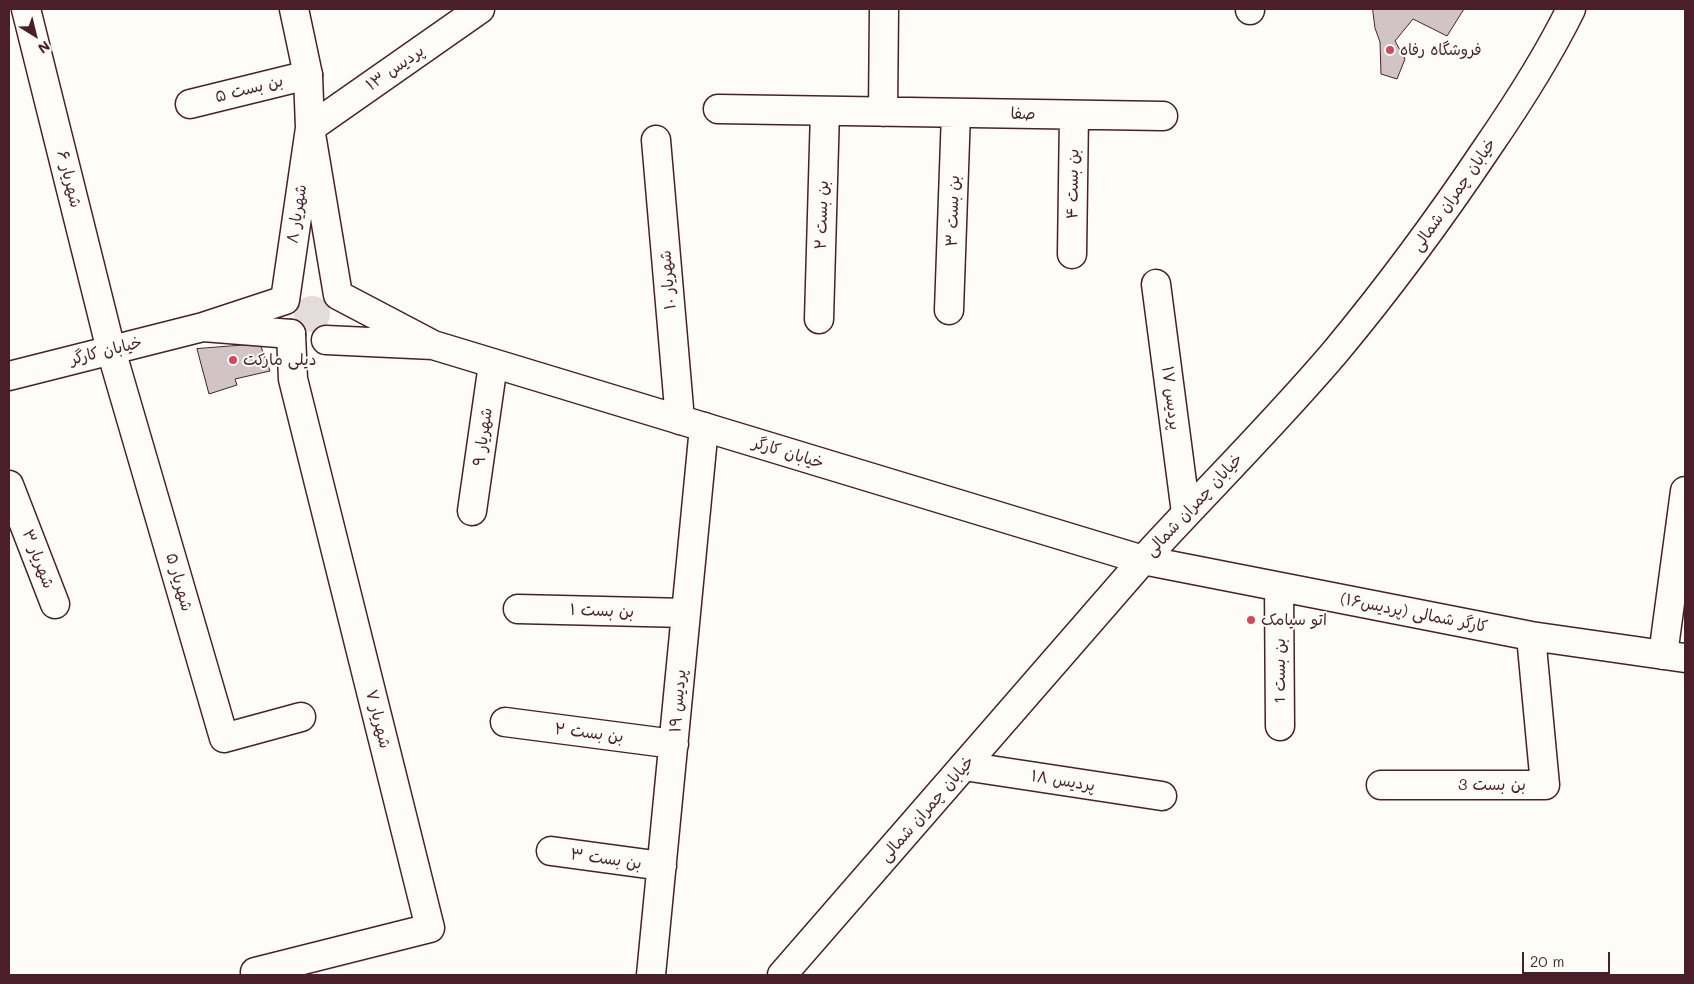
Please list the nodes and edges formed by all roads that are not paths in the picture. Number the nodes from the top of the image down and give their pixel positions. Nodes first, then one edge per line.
1 (26, 9) edge
2 (294, 9) edge
3 (480, 9) edge
4 (884, 9) edge
5 (1571, 9) edge
6 (308, 75) junction
7 (190, 104) dead end
8 (718, 109) dead end
9 (825, 111) junction
10 (883, 112) junction
11 (956, 113) junction
12 (1074, 114) junction
13 (1163, 116) dead end
14 (310, 128) junction
15 (656, 140) dead end
16 (1072, 254) dead end
17 (1156, 284) dead end
18 (338, 295) junction
19 (284, 300) junction
20 (949, 310) dead end
21 (819, 319) dead end
22 (203, 327) junction
23 (291, 334) junction
24 (326, 340) junction
25 (433, 345) junction
26 (111, 350) junction
27 (493, 364) junction
28 (9, 376) edge
29 (692, 424) junction
30 (9, 485) edge
31 (1685, 491) edge
32 (472, 510) dead end
33 (1186, 512) junction
34 (1143, 560) junction
35 (1279, 587) junction
36 (55, 604) dead end
37 (518, 609) dead end
38 (686, 613) junction
39 (1531, 636) junction
40 (1674, 657) edge
41 (301, 717) dead end
42 (505, 722) dead end
43 (1280, 726) dead end
44 (674, 744) junction
45 (964, 766) junction
46 (1381, 785) dead end
47 (1162, 796) dead end
48 (551, 851) dead end
49 (662, 866) junction
50 (255, 972) dead end
51 (651, 975) edge
52 (782, 975) edge

1 - 26 main road, شهریار ۶
2 - 6 main road, شهریار ۸
3 - 14 main road, پردیس ۱۳
4 - 10 main road
5 - 33 main road, خیابان چمران شمالی
6 - 7 main road, بن بست ۵
6 - 14 main road, شهریار ۸
8 - 9 main road, صفا
9 - 10 main road, صفا
9 - 21 main road, بن بست ۲
10 - 11 main road, صفا
11 - 12 main road, صفا
11 - 20 main road, بن بست ۳
12 - 13 main road, صفا
12 - 16 main road, بن بست ۴
14 - 18 main road, شهریار ۸
14 - 19 main road, شهریار ۸
15 - 29 main road, شهریار ۱۰
17 - 33 main road, پردیس ۱۷
18 - 19 main road
18 - 24 main road
18 - 25 main road, خیابان کارگر
19 - 22 main road, خیابان کارگر
19 - 23 main road
22 - 23 main road, خیابان کارگر
22 - 26 main road, خیابان کارگر
23 - 24 main road
23 - 50 main road, شهریار ۷
24 - 25 main road, خیابان کارگر
25 - 27 main road, خیابان کارگر
26 - 28 main road, خیابان کارگر
26 - 41 main road, شهریار ۵
27 - 29 main road, خیابان کارگر
27 - 32 main road, شهریار ۹
29 - 34 main road, خیابان کارگر
29 - 38 main road, پردیس ۱۹
30 - 36 main road, شهریار ۳
31 - 40 main road
33 - 34 main road, خیابان چمران شمالی
34 - 35 main road, کارگر شمالی (پردیس۱۶)
34 - 45 main road, خیابان چمران شمالی
35 - 39 main road, کارگر شمالی (پردیس۱۶)
35 - 43 main road, بن بست 1
37 - 38 main road, بن بست ۱
38 - 44 main road, پردیس ۱۹
39 - 40 main road, کارگر شمالی (پردیس۱۶)
39 - 46 main road, بن بست 3
42 - 44 main road, بن بست ۲
44 - 49 main road, پردیس ۱۹
45 - 47 main road, پردیس ۱۸
45 - 52 main road, خیابان چمران شمالی
48 - 49 main road, بن بست ۳
49 - 51 main road, پردیس ۱۹

